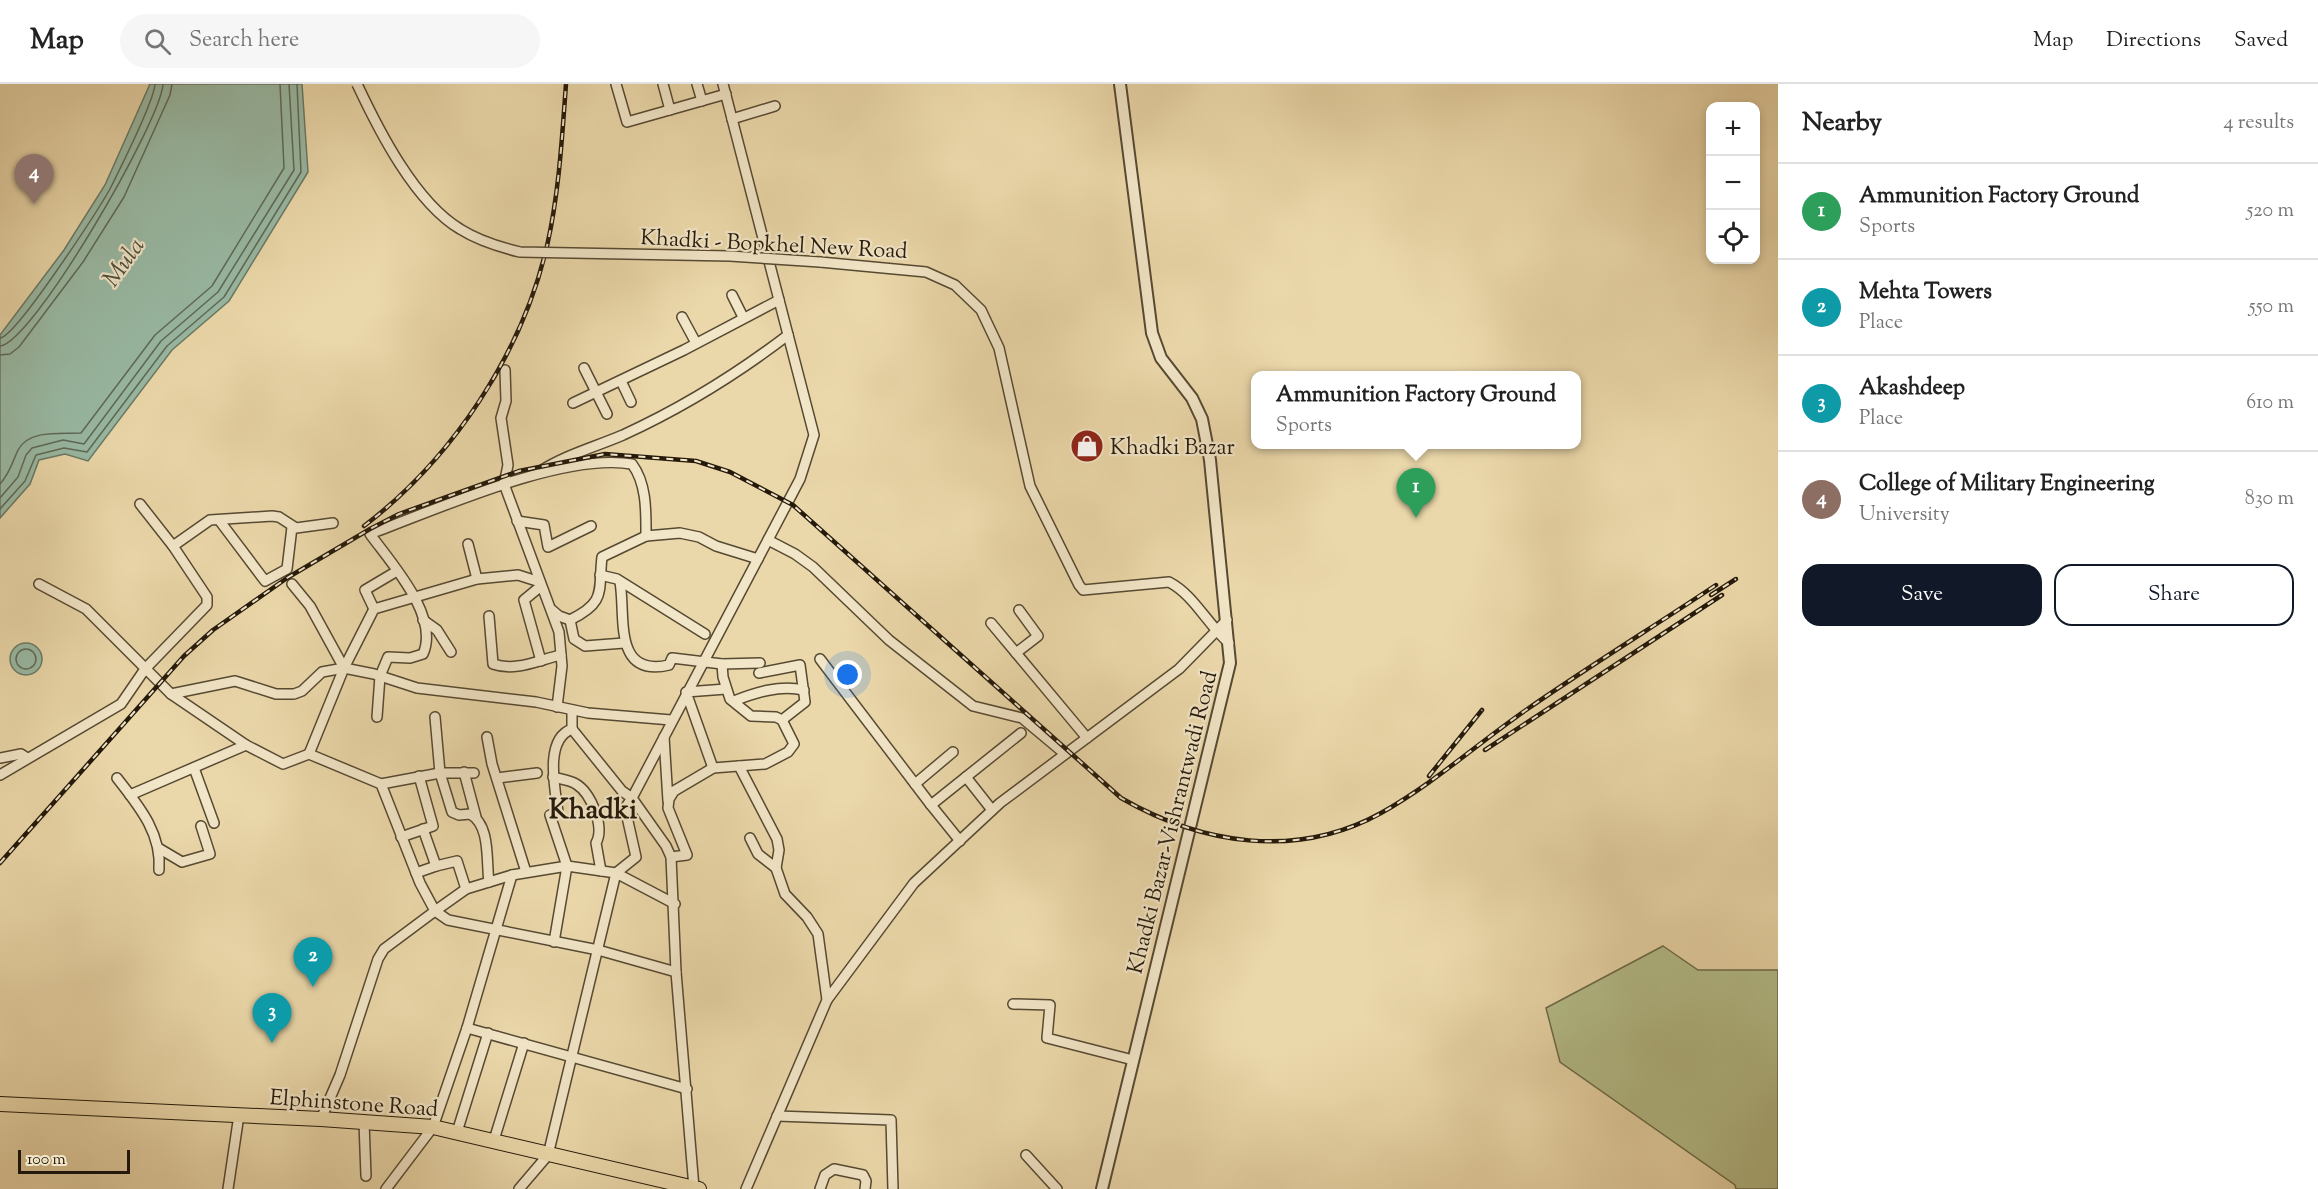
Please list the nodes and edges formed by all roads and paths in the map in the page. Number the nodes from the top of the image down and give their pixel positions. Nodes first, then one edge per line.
1 (357, 84) edge
2 (616, 84) edge
3 (663, 84) edge
4 (697, 84) edge
5 (1120, 84) edge
6 (724, 87) edge
7 (702, 101) junction
8 (775, 106) dead end
9 (670, 110) junction
10 (732, 119) junction
11 (732, 295) dead end
12 (779, 300) junction
13 (682, 317) dead end
14 (743, 317) junction
15 (788, 335) junction
16 (696, 343) junction
17 (584, 368) dead end
18 (505, 370) dead end
19 (621, 381) junction
20 (596, 392) junction
21 (631, 402) dead end
22 (573, 403) dead end
23 (607, 414) dead end
24 (534, 476) junction
25 (504, 484) junction
26 (140, 504) dead end
27 (219, 520) junction
28 (517, 520) junction
29 (333, 523) dead end
30 (591, 526) dead end
31 (292, 527) junction
32 (646, 536) junction
33 (768, 540) junction
34 (468, 544) dead end
35 (173, 546) junction
36 (758, 559) junction
37 (397, 571) junction
38 (600, 576) junction
39 (477, 579) junction
40 (620, 582) junction
41 (39, 584) dead end
42 (292, 584) dead end
43 (540, 584) junction
44 (417, 597) junction
45 (374, 609) junction
46 (550, 609) junction
47 (1019, 610) dead end
48 (489, 616) dead end
49 (423, 620) junction
50 (570, 620) junction
51 (1227, 620) junction
52 (991, 623) dead end
53 (1215, 631) junction
54 (705, 634) dead end
55 (624, 643) junction
56 (1229, 643) junction
57 (451, 652) dead end
58 (1016, 653) junction
59 (561, 655) junction
60 (820, 659) dead end
61 (542, 661) junction
62 (703, 661) junction
63 (722, 664) junction
64 (344, 668) junction
65 (145, 669) junction
66 (380, 676) junction
67 (726, 689) junction
68 (804, 690) junction
69 (686, 692) junction
70 (171, 694) junction
71 (734, 701) junction
72 (557, 707) junction
73 (572, 710) junction
74 (377, 717) dead end
75 (435, 717) dead end
76 (671, 720) junction
77 (782, 720) junction
78 (572, 729) junction
79 (1021, 733) dead end
80 (664, 735) junction
81 (487, 737) dead end
82 (1087, 738) junction
83 (246, 745) junction
84 (953, 752) dead end
85 (309, 754) junction
86 (1065, 754) junction
87 (0, 758) edge
88 (27, 758) junction
89 (739, 766) junction
90 (194, 768) junction
91 (713, 768) junction
92 (440, 773) junction
93 (537, 773) dead end
94 (0, 775) edge
95 (419, 776) junction
96 (553, 777) junction
97 (966, 777) junction
98 (117, 778) dead end
99 (497, 778) junction
100 (381, 784) junction
101 (915, 784) junction
102 (130, 795) junction
103 (632, 798) junction
104 (668, 804) junction
105 (931, 805) junction
106 (992, 810) junction
107 (476, 817) junction
108 (214, 823) dead end
109 (201, 826) dead end
110 (423, 829) junction
111 (401, 837) junction
112 (750, 838) dead end
113 (960, 841) junction
114 (160, 849) junction
115 (671, 857) junction
116 (436, 866) junction
117 (567, 866) junction
118 (776, 868) junction
119 (159, 870) dead end
120 (601, 871) junction
121 (526, 872) junction
122 (416, 873) junction
123 (616, 873) junction
124 (512, 875) junction
125 (489, 882) junction
126 (466, 889) junction
127 (675, 904) junction
128 (435, 911) junction
129 (497, 931) junction
130 (554, 942) junction
131 (598, 950) junction
132 (676, 972) junction
133 (827, 1000) junction
134 (1013, 1004) dead end
135 (467, 1028) junction
136 (488, 1033) junction
137 (524, 1043) junction
138 (574, 1056) junction
139 (1133, 1060) junction
140 (687, 1089) junction
141 (0, 1104) edge
142 (239, 1115) junction
143 (777, 1116) junction
144 (321, 1119) junction
145 (364, 1122) junction
146 (433, 1127) junction
147 (457, 1132) junction
148 (494, 1140) junction
149 (548, 1155) junction
150 (1026, 1155) dead end
151 (366, 1176) dead end
152 (696, 1188) edge
153 (1101, 1188) edge
154 (228, 1189) edge
155 (386, 1189) edge
156 (519, 1189) edge
157 (746, 1189) edge
158 (820, 1189) edge
159 (865, 1189) edge
160 (893, 1189) edge
161 (1058, 1189) edge

1 - 53 street, Khadki - Bopkhel New Road, bridge
2 - 9 street
3 - 9 street
4 - 7 street
5 - 51 street, Khadki Bazar-Vishrantwadi Road
6 - 7 street
6 - 10 street
7 - 9 street
8 - 10 street
10 - 12 street
11 - 14 street
12 - 14 street
12 - 15 street
13 - 16 street
14 - 16 street
15 - 24 street
15 - 33 street
16 - 19 street
17 - 20 street
18 - 25 street
19 - 20 street
19 - 21 street
20 - 22 street
20 - 23 street
24 - 25 street
24 - 32 street
25 - 28 street
25 - 37 street
26 - 35 street
27 - 31 street
27 - 31 street
27 - 35 street
28 - 30 street
28 - 43 street
29 - 31 street
32 - 36 street
32 - 38 street
33 - 36 street
33 - 86 street
34 - 39 street
35 - 65 street
36 - 62 street
37 - 44 street
37 - 45 street
38 - 40 street
38 - 50 street
39 - 43 street
39 - 44 street
40 - 54 street
40 - 55 street
41 - 65 street
42 - 64 street
43 - 46 street
43 - 61 street
44 - 45 street
44 - 49 street
45 - 64 street
46 - 50 street
46 - 59 street
47 - 58 street
48 - 61 street
49 - 57 street
49 - 66 street
50 - 55 street
51 - 53 street
51 - 56 street, Khadki Bazar-Vishrantwadi Road
52 - 58 street
53 - 56 street
53 - 82 street
55 - 62 street
56 - 139 street, Khadki Bazar-Vishrantwadi Road
58 - 82 street
59 - 61 street
59 - 72 street
60 - 101 street
62 - 63 street
62 - 69 street
63 - 67 street
63 - 68 street
64 - 66 street
64 - 70 street
64 - 85 street
65 - 70 street
65 - 88 street
66 - 72 street
66 - 74 street
67 - 69 street
67 - 71 street
68 - 71 street
68 - 77 street
69 - 76 street
69 - 91 street
70 - 83 street
71 - 77 street
72 - 73 street
73 - 76 street
73 - 78 street
75 - 92 street
76 - 80 street
77 - 89 street
78 - 96 street
78 - 103 street
79 - 97 street
80 - 103 street
80 - 104 street
81 - 99 street
82 - 86 street
83 - 85 street
83 - 90 street
84 - 101 street
85 - 100 street
86 - 106 street
87 - 88 street
88 - 94 street
89 - 91 street
89 - 118 street
90 - 102 street
90 - 108 street
91 - 104 street
92 - 95 street
92 - 107 street
92 - 107 street
93 - 99 street
95 - 100 street
95 - 110 street
96 - 117 street
96 - 120 street
97 - 105 street
97 - 106 street
98 - 102 street
99 - 121 street
100 - 111 street
101 - 105 street
102 - 114 street
103 - 115 street
103 - 123 street
104 - 115 street
105 - 113 street
106 - 113 street
107 - 125 street
109 - 114 street
110 - 111 street
110 - 116 street
111 - 122 street
112 - 118 street
113 - 133 street
114 - 119 street
115 - 127 street
116 - 122 street
116 - 126 street
117 - 120 street
117 - 121 street
117 - 130 street
118 - 133 street
120 - 123 street
121 - 124 street
122 - 128 street
123 - 127 street
123 - 131 street
124 - 125 street
124 - 129 street
125 - 126 street
126 - 128 street
127 - 132 street
128 - 129 street
128 - 144 street
129 - 130 street
129 - 135 street
130 - 131 street
131 - 132 street
131 - 138 street
132 - 140 street
133 - 143 street
134 - 139 street
135 - 136 street
135 - 146 street
136 - 137 street
136 - 147 street
137 - 138 street
137 - 148 street
138 - 140 street
138 - 149 street
139 - 153 street, Khadki Bazar-Vishrantwadi Road
140 - 152 street
141 - 142 main road, Elphinstone Road
142 - 144 main road, Elphinstone Road
142 - 154 street
143 - 157 street
143 - 160 street
144 - 145 main road, Elphinstone Road
145 - 146 main road, Elphinstone Road
145 - 151 street
146 - 147 main road, Elphinstone Road
146 - 155 street
147 - 148 main road, Elphinstone Road
148 - 149 main road, Elphinstone Road
149 - 152 main road, Elphinstone Road
149 - 156 street
150 - 161 street
158 - 159 street

